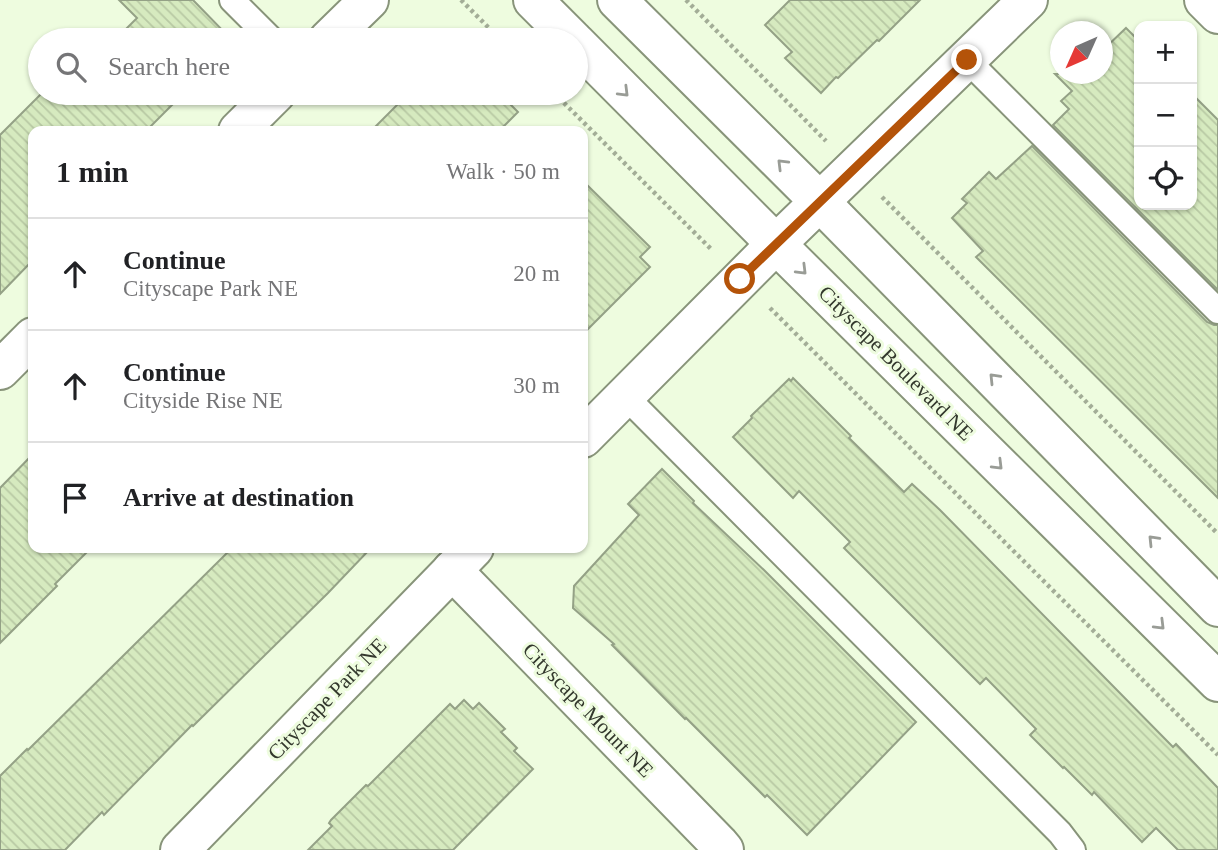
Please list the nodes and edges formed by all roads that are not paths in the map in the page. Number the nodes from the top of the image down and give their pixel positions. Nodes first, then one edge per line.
1 (232, 0) edge
2 (369, 0) edge
3 (533, 0) edge
4 (617, 0) edge
5 (1028, 0) edge
6 (1204, 0) edge
7 (1218, 14) edge
8 (260, 28) edge
9 (340, 28) edge
10 (560, 28) edge
11 (588, 56) edge
12 (967, 60) junction
13 (264, 105) edge
14 (243, 126) edge
15 (820, 202) junction
16 (776, 244) junction
17 (1218, 310) edge
18 (28, 342) edge
19 (0, 370) edge
20 (625, 396) junction
21 (588, 433) edge
22 (463, 559) edge
23 (1218, 607) edge
24 (1218, 682) edge
25 (180, 850) edge
26 (723, 850) edge
27 (1073, 850) edge

1 - 8 lane
2 - 9 street
3 - 10 street, Cityscape Boulevard NE
15 -> 4 street
5 - 12 street
6 - 7 street
11 -> 16 street, Cityscape Boulevard NE
12 - 15 street
12 - 17 lane
13 - 14 street
15 - 16 street
23 -> 15 street
16 - 20 street
16 -> 24 street, Cityscape Boulevard NE
18 - 19 street
20 - 21 street
20 - 27 lane
22 - 25 street, Cityscape Park NE
22 - 26 street, Cityscape Mount NE

